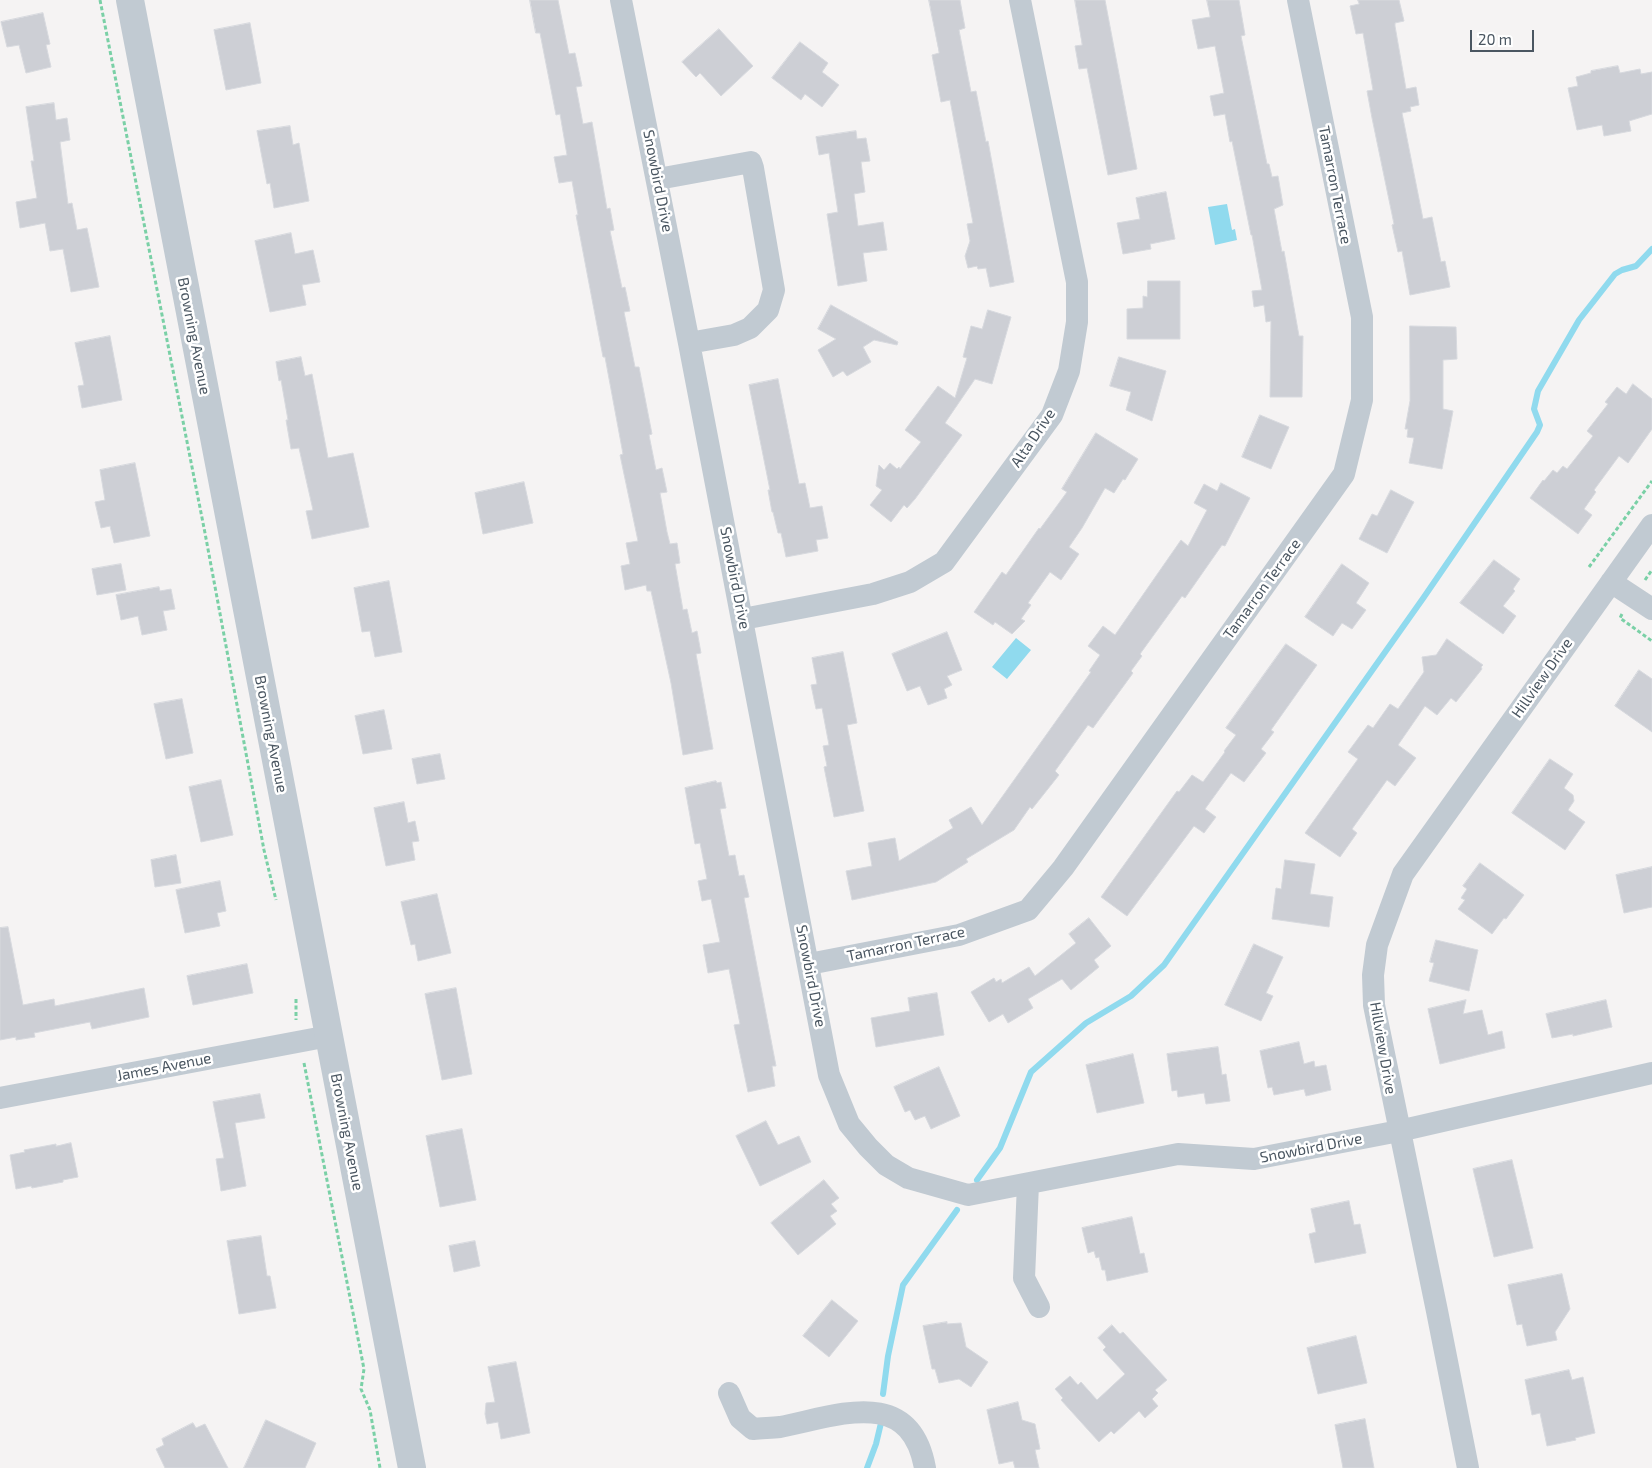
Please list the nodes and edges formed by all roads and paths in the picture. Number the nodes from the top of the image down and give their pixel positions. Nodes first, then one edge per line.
1 (100, 0) edge
2 (130, 0) edge
3 (621, 0) edge
4 (1020, 0) edge
5 (1298, 0) edge
6 (658, 179) junction
7 (689, 343) junction
8 (1652, 481) edge
9 (1652, 525) edge
10 (1589, 567) dead end
11 (1648, 576) dead end
12 (1652, 578) edge
13 (1611, 582) junction
14 (1652, 609) edge
15 (1620, 618) dead end
16 (742, 619) junction
17 (1652, 641) edge
18 (277, 904) dead end
19 (809, 964) junction
20 (296, 991) dead end
21 (329, 1036) junction
22 (300, 1042) junction
23 (1652, 1073) edge
24 (0, 1098) edge
25 (1399, 1131) junction
26 (1028, 1184) junction
27 (1039, 1307) dead end
28 (729, 1393) dead end
29 (380, 1468) edge
30 (412, 1468) edge
31 (925, 1468) edge
32 (1468, 1468) edge

1 - 18 path
2 - 21 street, Browning Avenue
3 - 6 street, Snowbird Drive
4 - 16 street, Alta Drive
5 - 19 street, Tamarron Terrace
6 - 7 street, Snowbird Drive
6 - 7 street
7 - 16 street, Snowbird Drive
8 - 10 path
9 - 13 street, Hillview Drive
11 - 12 path
13 - 14 street
13 - 25 street, Hillview Drive
15 - 17 path
16 - 19 street, Snowbird Drive
19 - 26 street, Snowbird Drive
20 - 22 path
21 - 22 street, James Avenue
21 - 30 street, Browning Avenue
22 - 24 street, James Avenue
22 - 29 path
23 - 25 street, Snowbird Drive
25 - 26 street, Snowbird Drive
25 - 32 street, Hillview Drive
26 - 27 street
28 - 31 street

